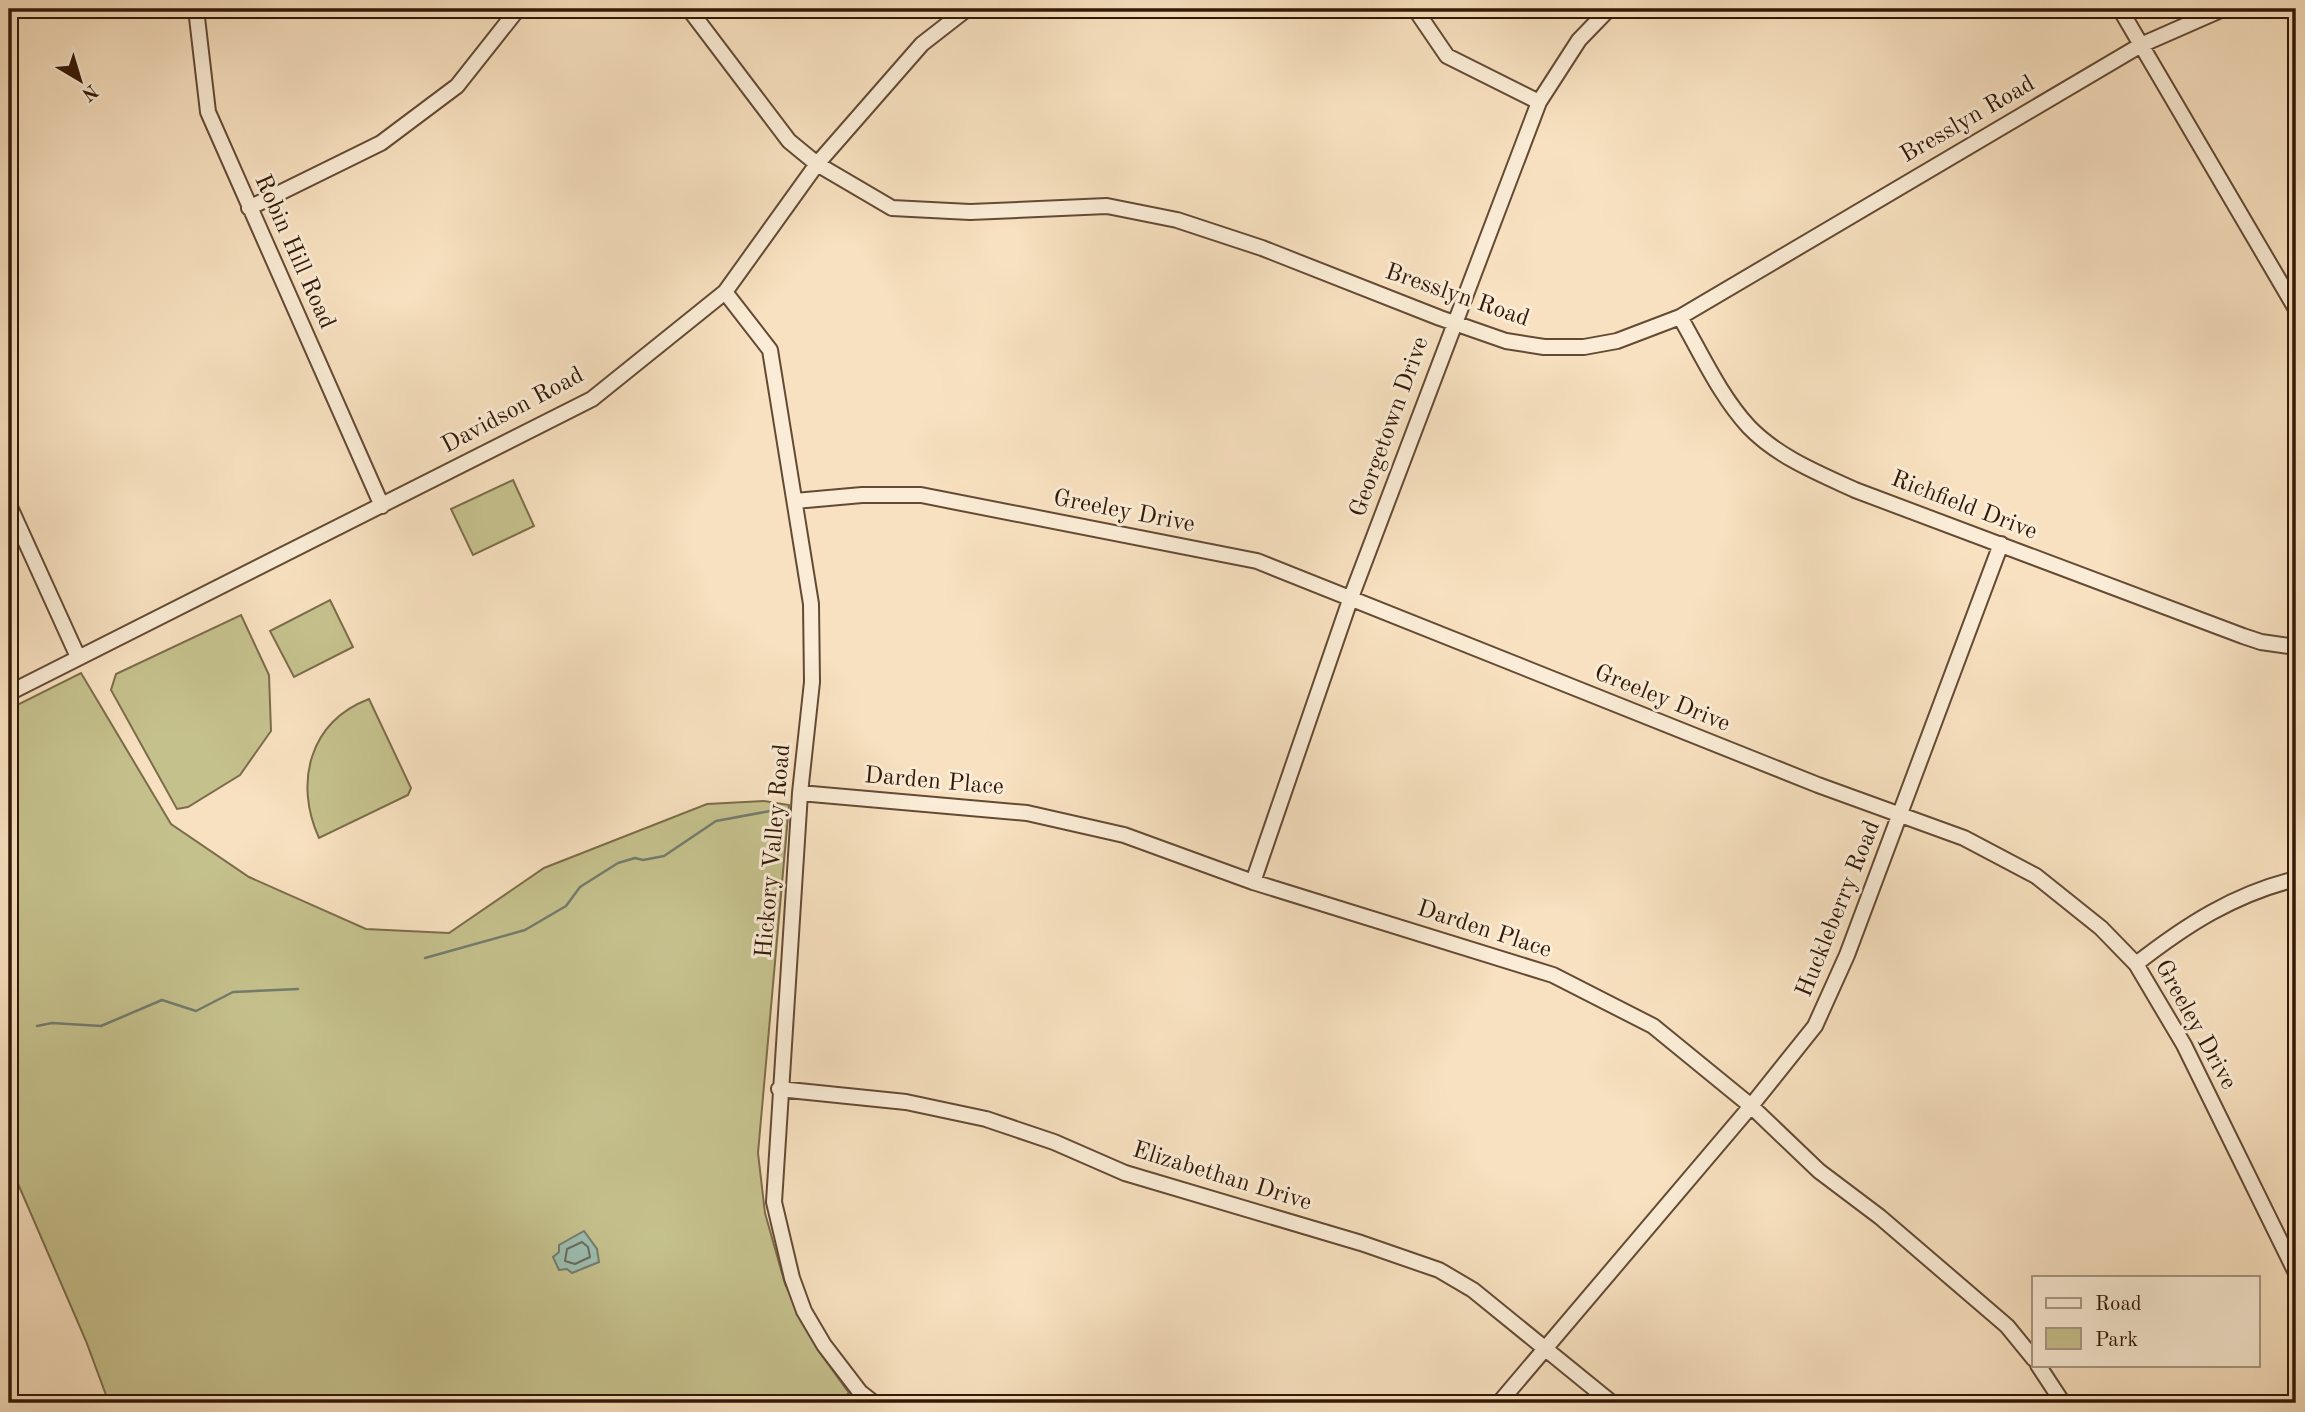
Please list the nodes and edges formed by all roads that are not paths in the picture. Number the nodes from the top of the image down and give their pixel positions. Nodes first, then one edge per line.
1 (197, 9) edge
2 (518, 9) edge
3 (689, 9) edge
4 (967, 9) edge
5 (1415, 9) edge
6 (1609, 9) edge
7 (2120, 9) edge
8 (2223, 9) edge
9 (2141, 45) junction
10 (1539, 102) junction
11 (817, 164) junction
12 (249, 208) junction
13 (725, 292) junction
14 (2296, 309) edge
15 (1681, 317) junction
16 (1454, 322) junction
17 (795, 501) junction
18 (9, 505) edge
19 (382, 506) junction
20 (2001, 544) junction
21 (1350, 600) junction
22 (2296, 647) edge
23 (78, 657) junction
24 (9, 694) edge
25 (800, 793) junction
26 (1902, 813) junction
27 (2296, 879) edge
28 (1253, 881) junction
29 (2136, 964) junction
30 (779, 1089) junction
31 (1751, 1106) junction
32 (2296, 1273) edge
33 (1544, 1350) junction
34 (2032, 1357) edge
35 (2039, 1366) edge
36 (874, 1403) edge
37 (1499, 1403) edge
38 (1612, 1403) edge
39 (2063, 1403) edge

1 - 12 street, Robin Hill Road
2 - 12 street
3 - 11 street, Bresslyn Road
4 - 11 street, Davidson Road
5 - 10 street
6 - 10 street, Georgetown Drive
7 - 9 street
8 - 9 street, Bresslyn Road
9 - 14 street
9 - 15 street, Bresslyn Road
10 - 16 street, Georgetown Drive
11 - 13 street, Davidson Road
11 - 16 street, Bresslyn Road
12 - 19 street, Robin Hill Road
13 - 17 street, Hickory Valley Road
13 - 19 street, Davidson Road
15 - 16 street, Bresslyn Road
15 - 20 street, Richfield Drive
16 - 21 street, Georgetown Drive
17 - 21 street, Greeley Drive
17 - 25 street, Hickory Valley Road
18 - 23 street
19 - 23 street, Davidson Road
20 - 22 street, Richfield Drive
20 - 26 street, Huckleberry Road
21 - 26 street, Greeley Drive
21 - 28 street, Georgetown Drive
23 - 24 street, Davidson Road
25 - 28 street, Darden Place
25 - 30 street, Hickory Valley Road
26 - 29 street, Greeley Drive
26 - 31 street, Huckleberry Road
27 - 29 street
28 - 31 street, Darden Place
29 - 32 street, Greeley Drive
30 - 33 street, Elizabethan Drive
30 - 36 street, Hickory Valley Road
31 - 33 street, Huckleberry Road
31 - 34 street, Darden Place
33 - 37 street, Huckleberry Road
33 - 38 street, Elizabethan Drive
35 - 39 street

